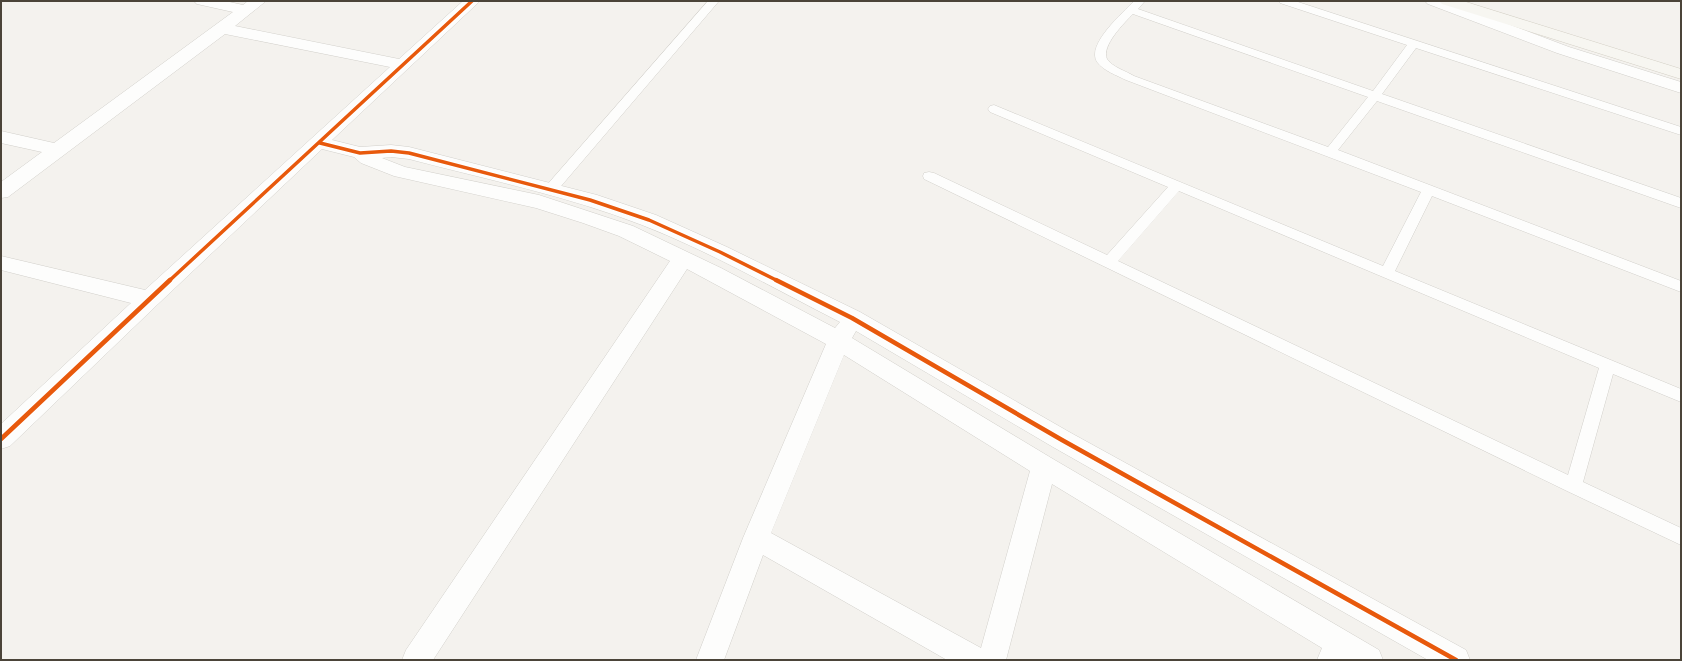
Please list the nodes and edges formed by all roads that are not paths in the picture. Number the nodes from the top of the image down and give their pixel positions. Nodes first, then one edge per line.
1 (202, 1) edge
2 (472, 1) edge
3 (714, 1) edge
4 (1284, 1) edge
5 (1433, 1) edge
6 (1447, 1) edge
7 (252, 5) edge
8 (1136, 6) edge
9 (221, 28) junction
10 (1413, 44) junction
11 (403, 65) junction
12 (1681, 74) edge
13 (1681, 88) edge
14 (1375, 96) junction
15 (994, 109) dead end
16 (1681, 131) edge
17 (1, 137) edge
18 (320, 143) junction
19 (58, 150) junction
20 (1330, 152) junction
21 (360, 153) junction
22 (929, 176) dead end
23 (1176, 186) junction
24 (551, 189) junction
25 (1428, 190) junction
26 (1, 192) edge
27 (1681, 203) edge
28 (683, 258) junction
29 (1109, 262) junction
30 (1, 263) edge
31 (1387, 273) junction
32 (1681, 287) edge
33 (149, 299) junction
34 (852, 318) junction
35 (839, 341) junction
36 (1608, 365) junction
37 (1681, 396) edge
38 (1, 440) edge
39 (1044, 467) junction
40 (1573, 486) junction
41 (1681, 537) edge
42 (756, 538) junction
43 (1335, 651) edge
44 (416, 660) edge
45 (710, 660) edge
46 (975, 660) edge
47 (992, 660) edge
48 (1369, 660) edge
49 (1456, 660) edge

1 - 7 street
2 - 11 street
3 - 24 lane
4 - 10 lane
5 - 13 street
6 - 12 street
7 - 9 street
8 - 14 lane
8 - 20 lane
9 - 11 street
9 - 19 street
10 - 14 lane
10 - 16 lane
11 - 18 street
14 - 20 lane
14 - 27 lane
15 - 23 lane
17 - 19 street
18 - 21 street
18 - 33 street
19 - 26 street
20 - 25 lane
21 - 24 street
21 - 28 street
22 - 29 lane
23 - 29 lane
23 - 31 lane
24 - 34 street
25 - 31 lane
25 - 32 lane
28 - 35 street
28 - 44 street
29 - 40 lane
30 - 33 street
31 - 36 lane
33 - 38 street
34 - 35 street
34 - 49 street
35 - 39 street
35 - 42 street
36 - 37 lane
36 - 40 lane
39 - 43 street
39 - 47 street
40 - 41 lane
42 - 45 street
42 - 46 street
43 - 48 street

